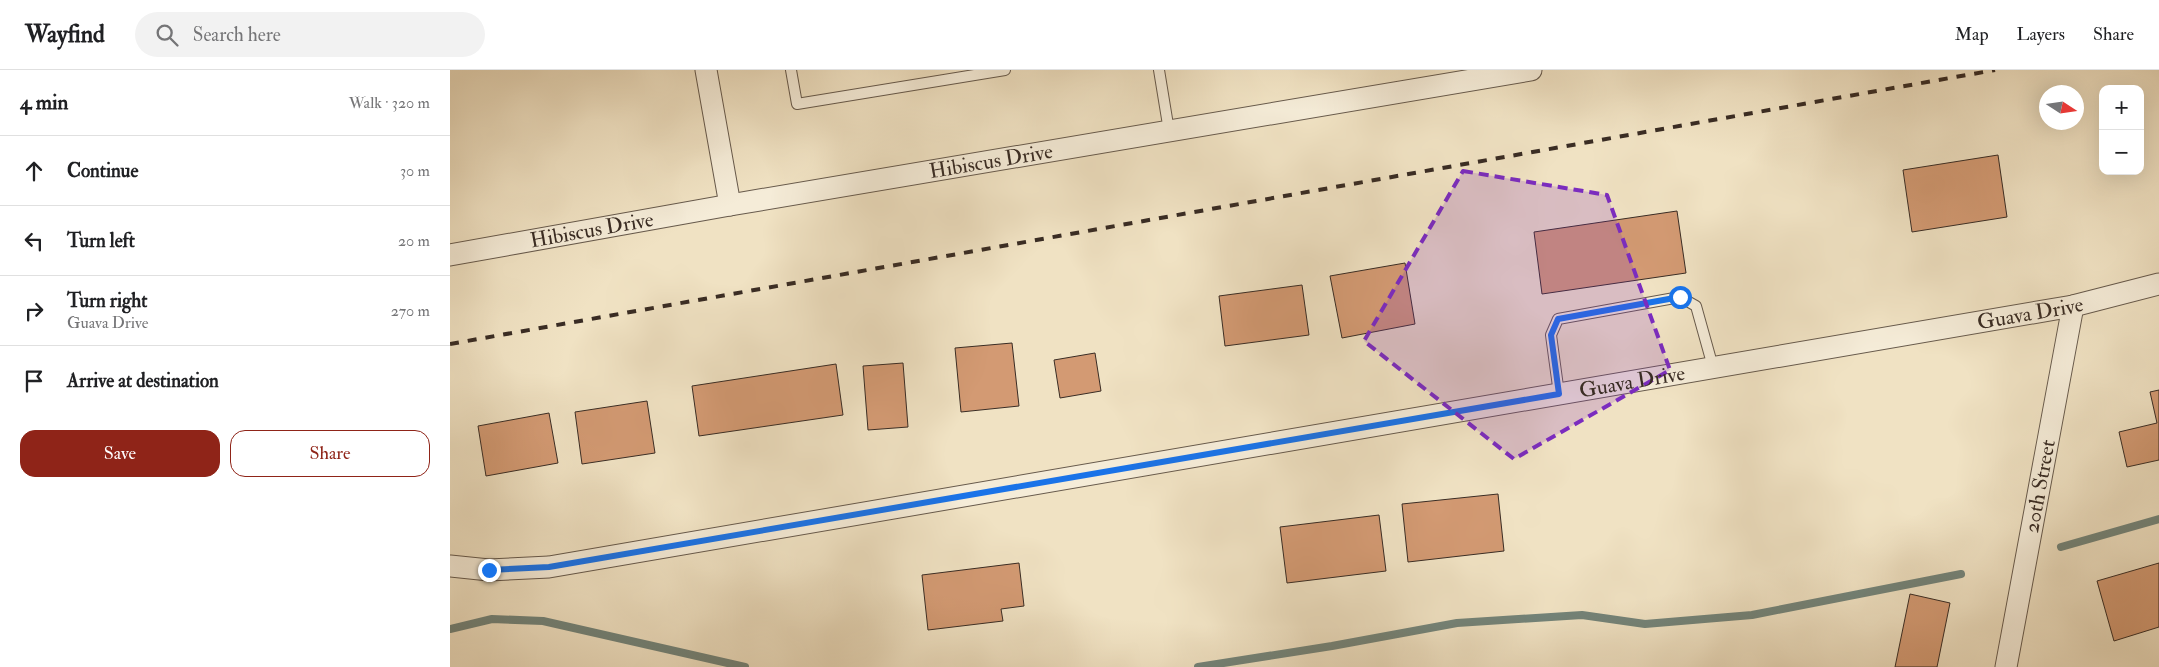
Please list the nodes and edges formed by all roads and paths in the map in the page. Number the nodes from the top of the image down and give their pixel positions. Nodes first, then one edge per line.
1 (706, 70) edge
2 (791, 70) edge
3 (1005, 70) edge
4 (1159, 70) edge
5 (1531, 70) edge
6 (1168, 131) junction
7 (730, 205) junction
8 (450, 256) edge
9 (2159, 284) edge
10 (2073, 306) junction
11 (1713, 367) junction
12 (1559, 394) junction
13 (450, 566) edge
14 (2006, 667) edge

1 - 7 street
2 - 3 lane
4 - 6 lane
5 - 6 street, Hibiscus Drive
6 - 7 street, Hibiscus Drive
7 - 8 street, Hibiscus Drive
9 - 10 street, Guava Drive
10 - 11 street, Guava Drive
10 - 14 street, 20th Street
11 - 12 street, Guava Drive
11 - 12 lane
12 - 13 street, Guava Drive

